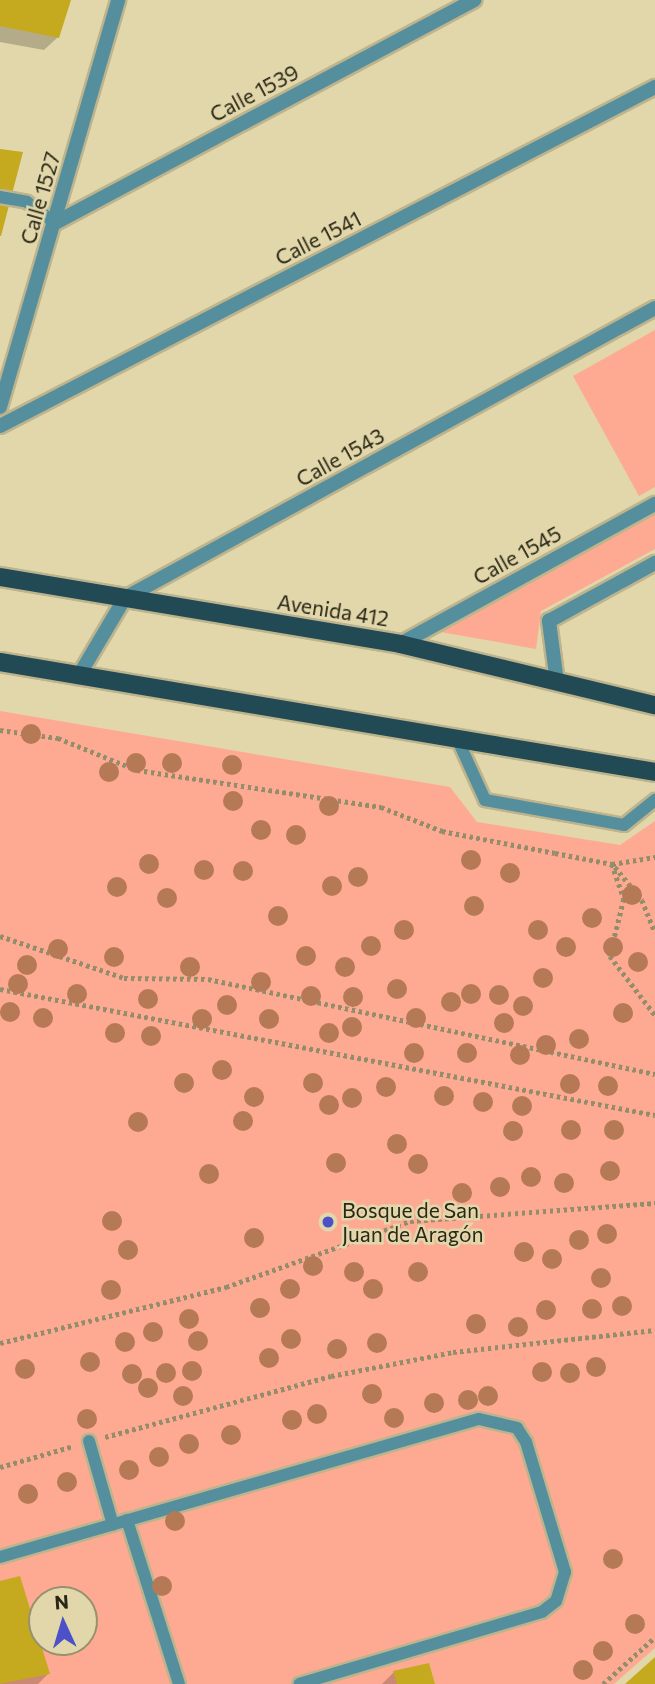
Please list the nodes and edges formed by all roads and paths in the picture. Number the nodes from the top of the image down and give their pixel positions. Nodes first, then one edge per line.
1 (118, 0) edge
2 (474, 0) edge
3 (655, 87) edge
4 (0, 197) edge
5 (55, 223) junction
6 (655, 308) edge
7 (0, 407) edge
8 (0, 426) edge
9 (655, 504) edge
10 (655, 563) edge
11 (2, 576) edge
12 (125, 598) junction
13 (400, 644) junction
14 (0, 662) edge
15 (78, 677) junction
16 (557, 682) junction
17 (655, 705) edge
18 (0, 730) edge
19 (456, 736) junction
20 (655, 772) edge
21 (655, 800) edge
22 (655, 857) edge
23 (612, 864) junction
24 (655, 932) edge
25 (0, 936) edge
26 (0, 989) edge
27 (655, 1015) edge
28 (655, 1074) edge
29 (655, 1115) edge
30 (655, 1203) edge
31 (655, 1330) edge
32 (0, 1343) edge
33 (89, 1441) junction
34 (0, 1467) edge
35 (127, 1520) junction
36 (113, 1525) junction
37 (0, 1557) edge
38 (655, 1637) edge
39 (179, 1684) edge
40 (299, 1684) edge
41 (603, 1684) edge

1 - 5 street, Calle 1527
2 - 5 street, Calle 1539
3 - 8 street, Calle 1541
4 - 5 lane
5 - 7 street, Calle 1527
6 - 12 street, Calle 1543
9 - 13 street, Calle 1545
10 - 16 street
11 - 12 main road, Avenida 412
12 - 13 main road, Avenida 412
12 - 15 street
13 - 16 main road, Avenida 412
14 - 15 main road
15 - 19 main road
16 - 17 main road, Avenida 412
18 - 23 path
19 - 20 main road
19 - 21 lane
22 - 23 path
23 - 24 path
23 - 27 path
25 - 28 path
26 - 29 path
30 - 32 path
31 - 33 path
33 - 34 path
33 - 36 lane
35 - 36 lane
35 - 39 lane
35 - 40 lane
36 - 37 lane
38 - 41 path

